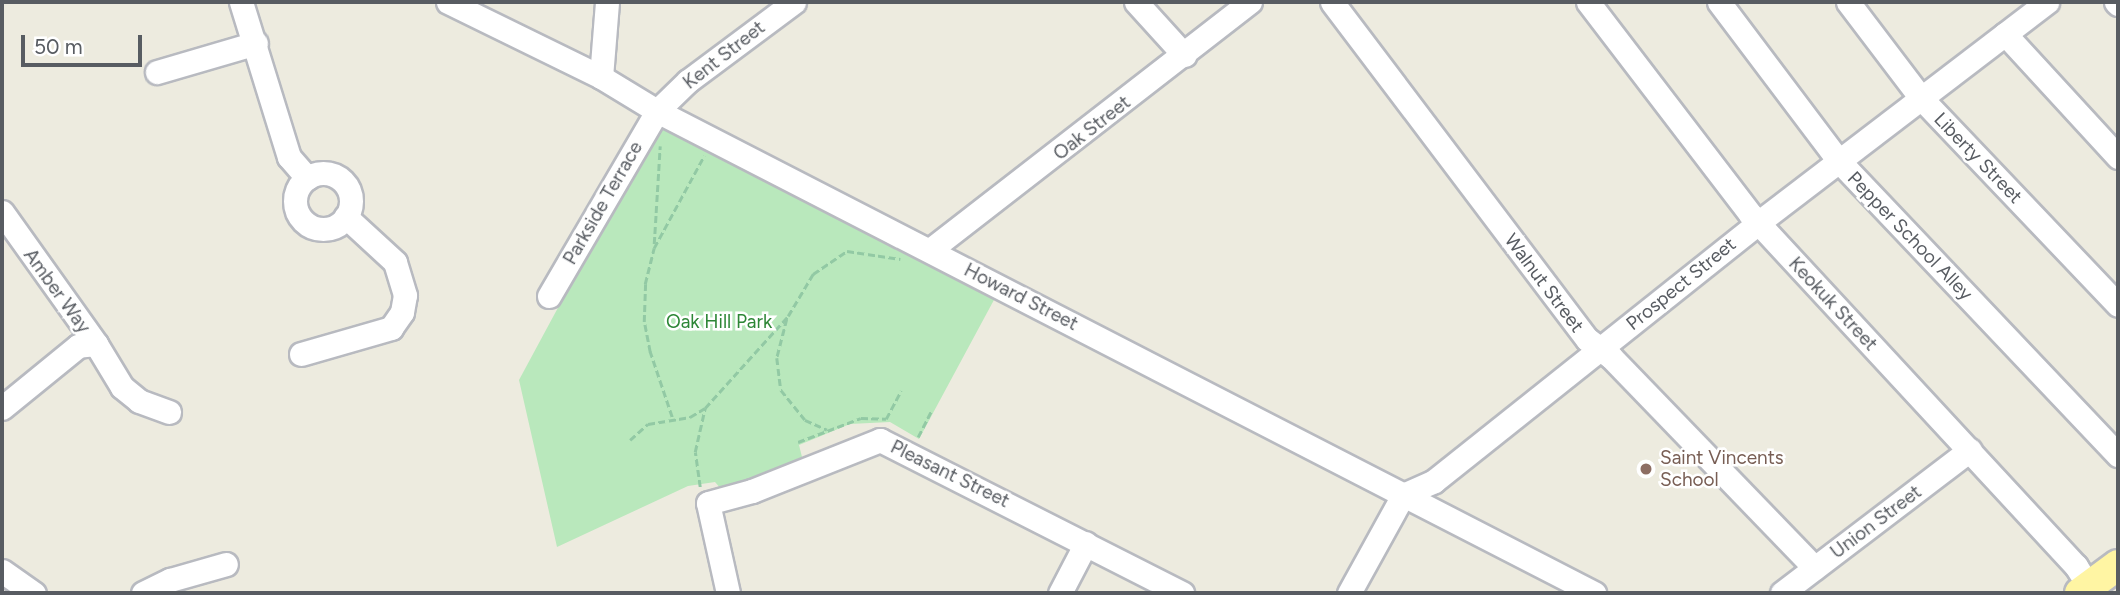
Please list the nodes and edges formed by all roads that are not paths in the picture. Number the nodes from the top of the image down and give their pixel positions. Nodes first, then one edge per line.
1 (241, 2) edge
2 (448, 2) edge
3 (607, 2) edge
4 (794, 2) edge
5 (1136, 2) edge
6 (1250, 2) edge
7 (1332, 2) edge
8 (1588, 2) edge
9 (1719, 2) edge
10 (1848, 2) edge
11 (2047, 2) edge
12 (2005, 34) junction
13 (256, 43) junction
14 (1184, 55) junction
15 (157, 72) dead end
16 (601, 77) junction
17 (1920, 97) junction
18 (658, 122) junction
19 (2118, 157) edge
20 (1838, 160) junction
21 (307, 178) junction
22 (2, 214) edge
23 (346, 217) junction
24 (1758, 223) junction
25 (930, 250) junction
26 (549, 296) dead end
27 (2118, 305) edge
28 (96, 344) junction
29 (1601, 348) junction
30 (301, 354) dead end
31 (2, 408) edge
32 (169, 412) dead end
33 (1970, 450) junction
34 (2118, 455) edge
35 (1403, 495) junction
36 (1086, 543) junction
37 (226, 564) dead end
38 (2118, 565) edge
39 (1815, 568) junction
40 (2, 571) edge
41 (2087, 591) edge
42 (34, 593) edge
43 (144, 593) edge
44 (728, 593) edge
45 (1060, 593) edge
46 (1182, 593) edge
47 (1349, 593) edge
48 (1594, 593) edge
49 (1782, 593) edge

1 - 13 street
2 - 16 street, Howard Street
3 - 16 street
4 - 18 street, Kent Street
5 - 14 street
6 - 14 street, Oak Street
7 - 29 street, Walnut Street
8 - 24 street, Keokuk Street
9 - 20 street, Pepper School Alley
10 - 17 street, Liberty Street
11 - 12 street, Prospect Street
12 - 17 street, Prospect Street
12 - 19 street
13 - 15 street
13 - 21 street
14 - 25 street, Oak Street
16 - 18 street, Howard Street
17 - 20 street, Prospect Street
17 - 27 street, Liberty Street
18 - 25 street, Howard Street
18 - 26 street, Parkside Terrace
20 - 24 street, Prospect Street
20 - 34 street, Pepper School Alley
21 - 23 street
21 - 23 street
22 - 28 street, Amber Way
23 - 30 street
24 - 29 street, Prospect Street
24 - 33 street, Keokuk Street
25 - 35 street, Howard Street
28 - 31 street, Amber Way
28 - 32 street
29 - 35 street, Prospect Street
29 - 39 street, Walnut Street
33 - 39 street, Union Street
33 - 41 street, Keokuk Street
35 - 47 street
35 - 48 street, Howard Street
36 - 44 street, Pleasant Street
36 - 45 street
36 - 46 street, Pleasant Street
37 - 43 street
38 - 41 main road
39 - 49 street, Union Street
40 - 42 street

